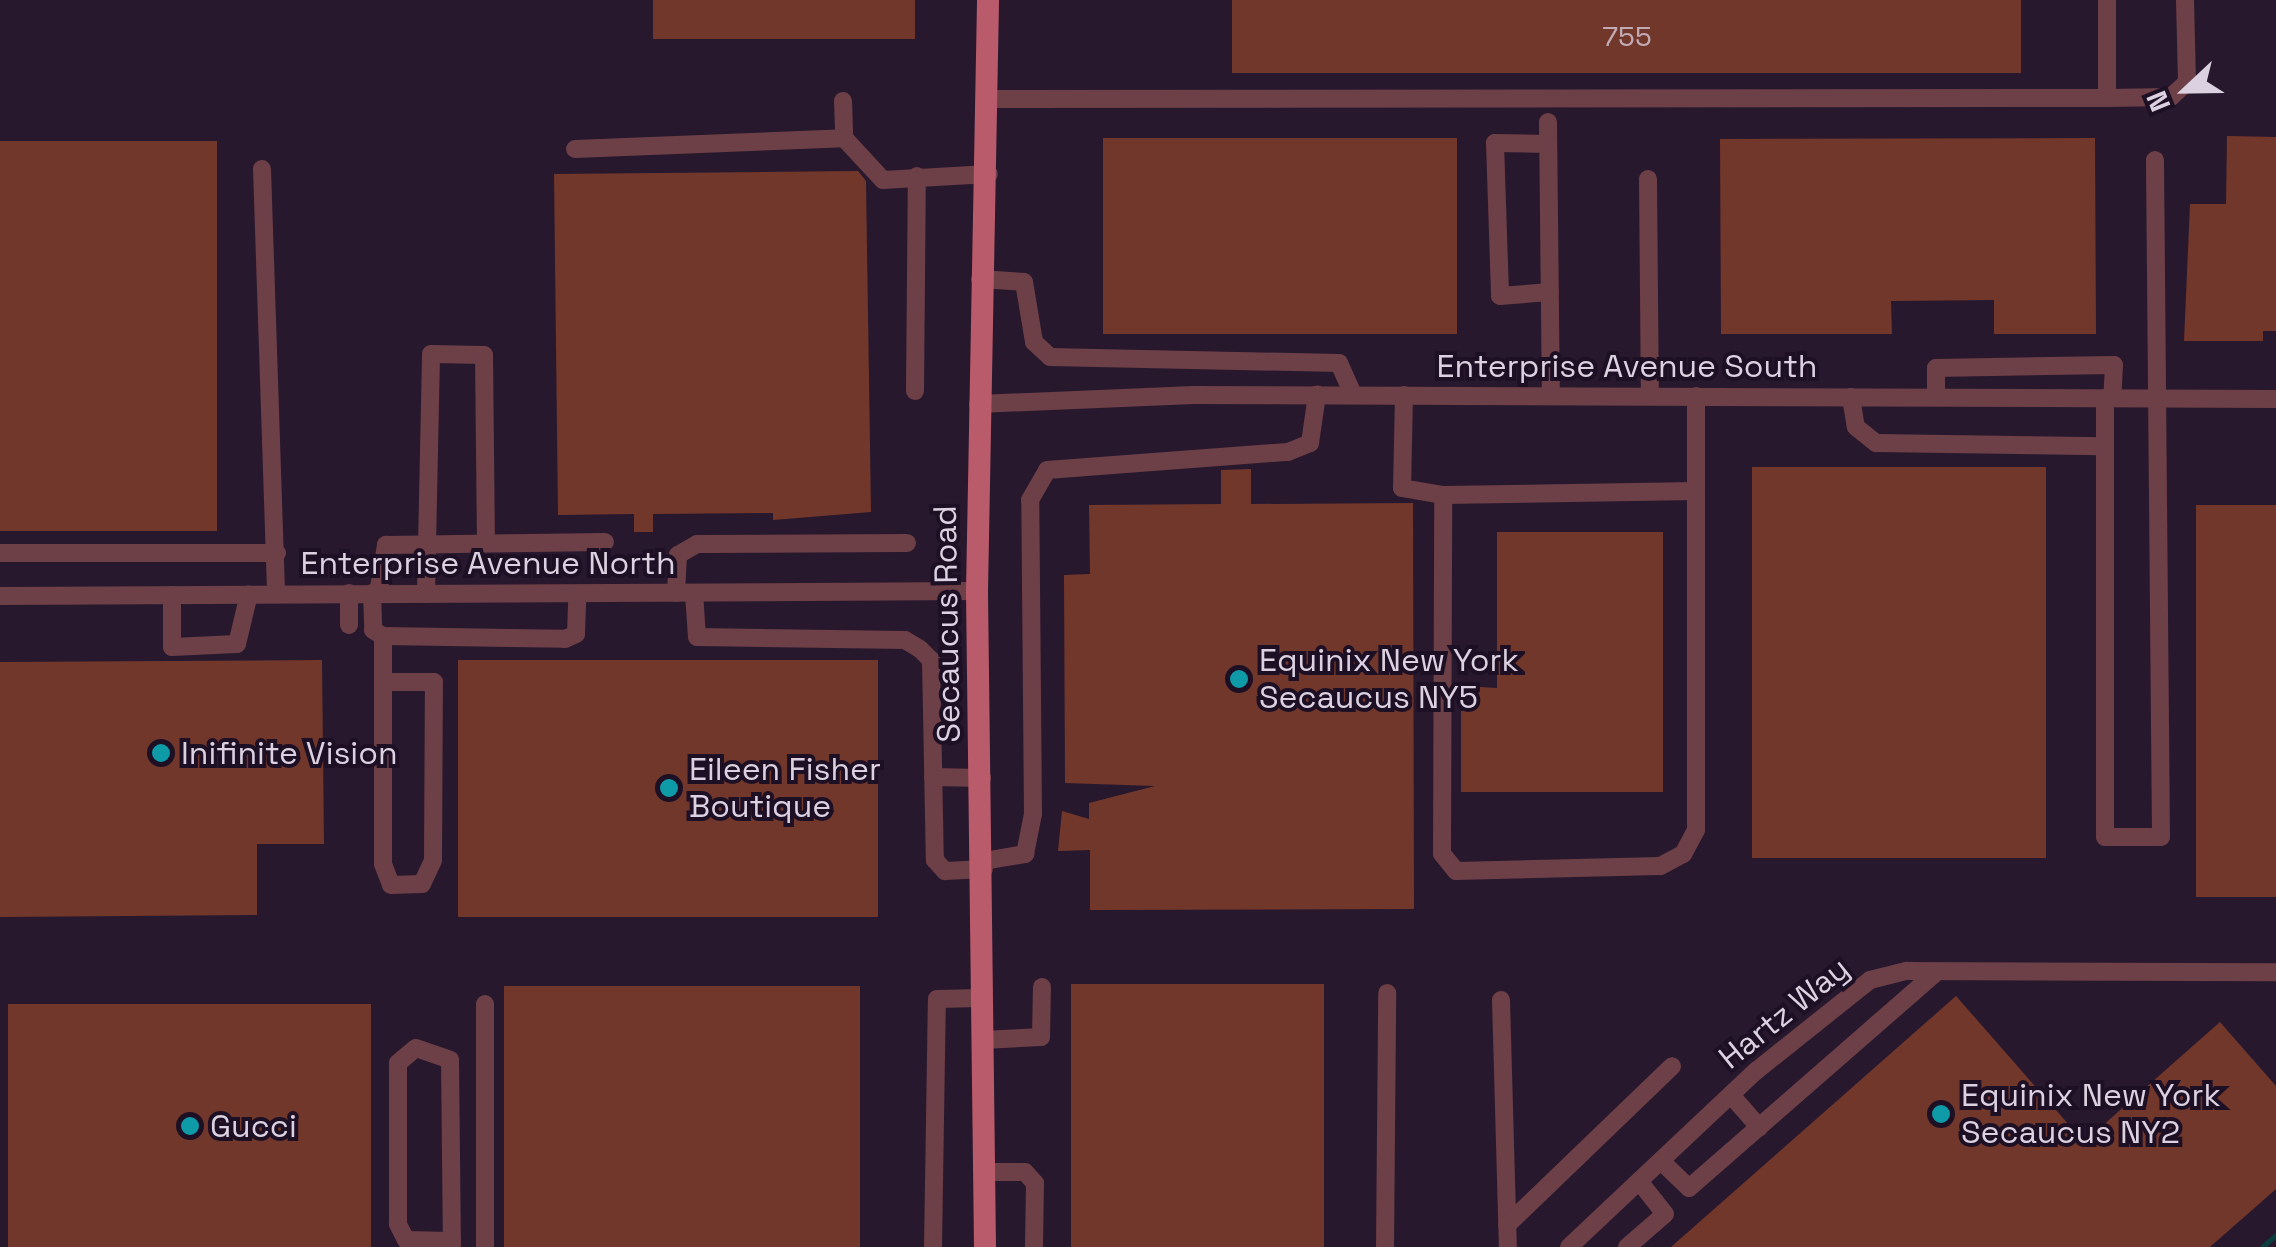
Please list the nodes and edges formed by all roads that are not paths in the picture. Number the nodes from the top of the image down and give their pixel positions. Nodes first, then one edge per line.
1 (988, 0) edge
2 (2107, 0) edge
3 (2185, 0) edge
4 (2107, 98) junction
5 (988, 99) junction
6 (843, 101) dead end
7 (1548, 122) dead end
8 (844, 138) junction
9 (1548, 144) junction
10 (575, 149) dead end
11 (2155, 160) dead end
12 (262, 169) dead end
13 (989, 174) junction
14 (917, 176) junction
15 (1648, 179) dead end
16 (980, 279) junction
17 (1550, 292) junction
18 (1193, 360) junction
19 (916, 390) dead end
20 (1194, 395) junction
21 (1317, 395) junction
22 (1353, 395) junction
23 (1404, 395) junction
24 (1551, 396) junction
25 (1650, 396) junction
26 (1696, 396) junction
27 (1852, 397) junction
28 (1936, 398) junction
29 (2109, 398) junction
30 (2159, 398) junction
31 (2276, 399) edge
32 (978, 404) junction
33 (2106, 446) junction
34 (1696, 491) junction
35 (1443, 494) junction
36 (486, 540) junction
37 (604, 542) dead end
38 (428, 543) junction
39 (908, 543) dead end
40 (277, 553) junction
41 (0, 554) edge
42 (977, 590) junction
43 (685, 593) junction
44 (250, 594) junction
45 (276, 594) junction
46 (349, 594) junction
47 (375, 594) junction
48 (426, 594) junction
49 (172, 595) junction
50 (0, 596) edge
51 (577, 596) junction
52 (349, 625) dead end
53 (382, 636) junction
54 (383, 682) junction
55 (933, 777) junction
56 (982, 778) junction
57 (984, 865) junction
58 (1937, 972) junction
59 (2276, 972) edge
60 (1042, 988) dead end
61 (1387, 993) dead end
62 (981, 998) junction
63 (1501, 1000) dead end
64 (485, 1004) dead end
65 (982, 1040) junction
66 (1672, 1066) dead end
67 (1731, 1095) junction
68 (1759, 1127) junction
69 (1661, 1161) junction
70 (986, 1172) junction
71 (1639, 1181) junction
72 (1507, 1225) junction
73 (452, 1244) edge
74 (485, 1247) edge
75 (933, 1247) edge
76 (986, 1247) edge
77 (1034, 1247) edge
78 (1386, 1247) edge
79 (1508, 1247) edge
80 (1569, 1247) edge
81 (1628, 1247) edge

1 - 5 main road, Secaucus Road
2 - 4 street
3 - 4 street
4 - 5 street
5 - 13 main road, Secaucus Road
6 - 8 street
7 - 9 street
8 - 10 street
8 - 14 street
9 - 17 street
9 - 17 street
11 - 30 street
12 - 40 street
13 - 14 street
13 - 16 main road, Secaucus Road
14 - 19 street
15 - 25 street
16 - 18 street
16 - 32 main road, Secaucus Road
17 - 24 street
18 - 20 street
18 - 22 street
20 - 21 street, Enterprise Avenue South
20 - 32 street, Enterprise Avenue South
21 - 22 street, Enterprise Avenue South
21 - 57 street
22 - 23 street, Enterprise Avenue South
23 - 24 street, Enterprise Avenue South
23 - 35 street
24 - 25 street, Enterprise Avenue South
25 - 26 street, Enterprise Avenue South
26 - 27 street, Enterprise Avenue South
26 - 34 street
27 - 28 street, Enterprise Avenue South
27 - 33 street
28 - 29 street, Enterprise Avenue South
28 - 29 street
29 - 30 street, Enterprise Avenue South
29 - 33 street
30 - 31 street, Enterprise Avenue South
30 - 33 street
32 - 42 main road, Secaucus Road
34 - 35 street
34 - 35 street
36 - 37 street
36 - 38 street
36 - 38 street
38 - 47 street
38 - 48 street
39 - 43 street
40 - 41 street
40 - 45 street
42 - 43 street, Enterprise Avenue North
42 - 56 main road, Secaucus Road
43 - 51 street, Enterprise Avenue North
43 - 55 street
44 - 45 street, Enterprise Avenue North
44 - 49 street, Enterprise Avenue North
44 - 49 street
45 - 46 street, Enterprise Avenue North
46 - 47 street, Enterprise Avenue North
46 - 52 street
47 - 48 street, Enterprise Avenue North
47 - 53 street
48 - 51 street, Enterprise Avenue North
49 - 50 street, Enterprise Avenue North
51 - 53 street
53 - 54 street
54 - 54 street
55 - 56 street
55 - 57 street
56 - 57 main road, Secaucus Road
57 - 62 main road, Secaucus Road
58 - 59 street, Hartz Way
58 - 67 street, Hartz Way
58 - 68 street
60 - 65 street
61 - 78 street
62 - 65 main road, Secaucus Road
62 - 75 street
63 - 72 street
64 - 74 street
65 - 70 main road, Secaucus Road
66 - 72 street
67 - 68 street
67 - 69 street, Hartz Way
68 - 69 street
69 - 71 street, Hartz Way
70 - 76 main road, Secaucus Road
70 - 77 street
71 - 80 street, Hartz Way
71 - 81 street
72 - 79 street
73 - 73 street

